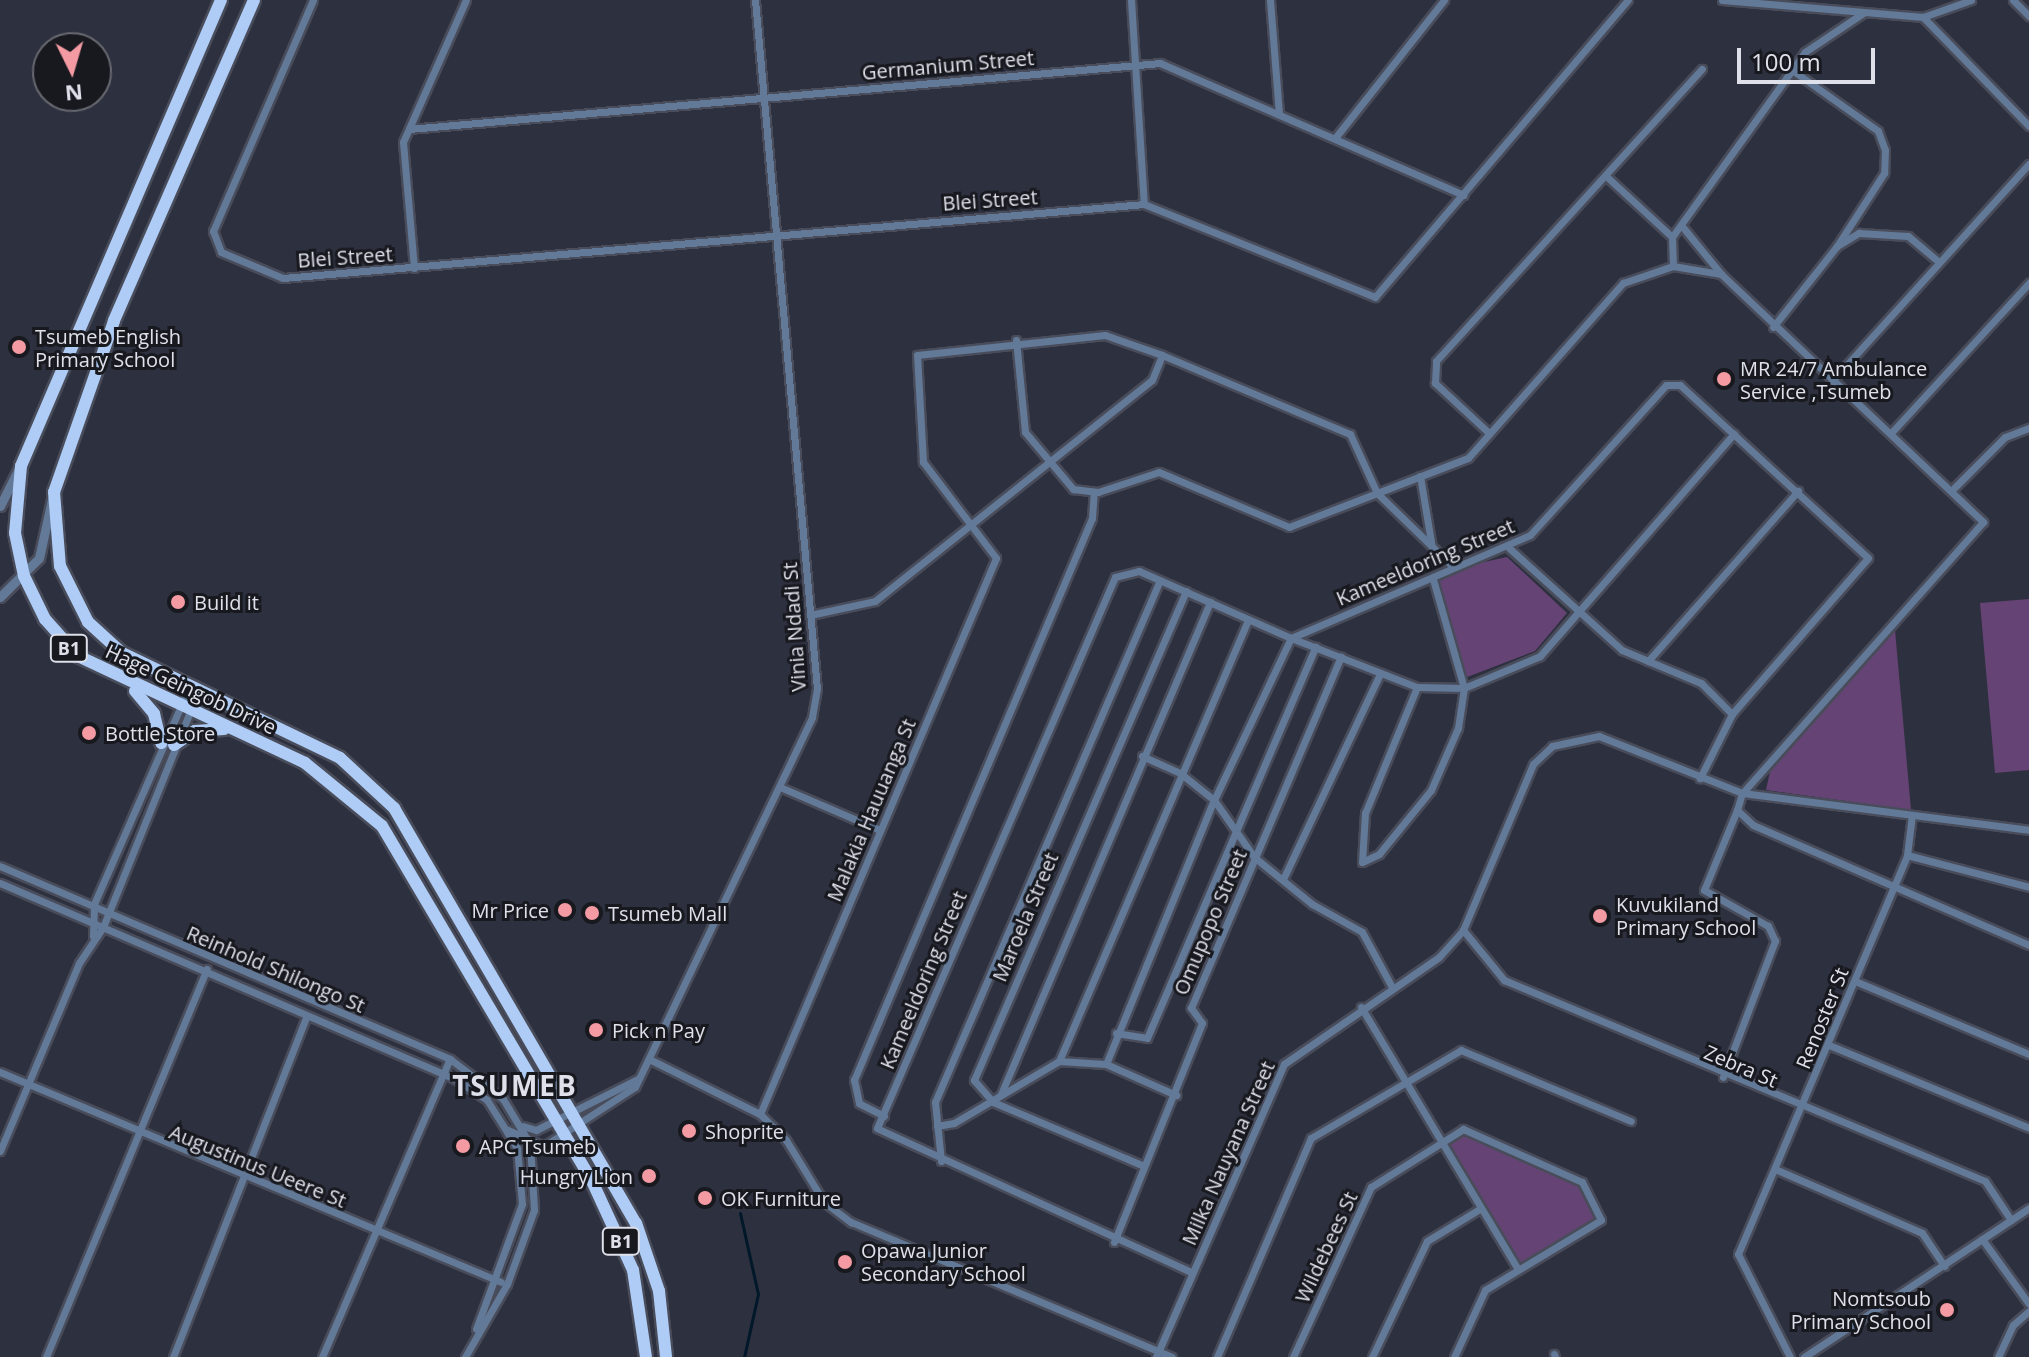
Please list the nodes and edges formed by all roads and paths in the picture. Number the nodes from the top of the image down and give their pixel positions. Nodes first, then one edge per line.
1 (221, 0) edge
2 (254, 0) edge
3 (313, 0) edge
4 (466, 0) edge
5 (755, 0) edge
6 (1131, 0) edge
7 (1270, 0) edge
8 (1444, 0) edge
9 (1628, 0) edge
10 (1722, 0) edge
11 (1971, 0) edge
12 (2013, 0) edge
13 (1863, 13) junction
14 (2029, 16) edge
15 (1923, 17) junction
16 (1136, 65) junction
17 (1702, 69) dead end
18 (1792, 70) junction
19 (764, 97) junction
20 (1279, 114) junction
21 (2029, 126) edge
22 (409, 129) junction
23 (1335, 138) junction
24 (2029, 163) edge
25 (1606, 176) junction
26 (1464, 195) junction
27 (1144, 204) junction
28 (1681, 225) junction
29 (777, 233) junction
30 (1672, 237) junction
31 (1837, 246) junction
32 (1938, 261) junction
33 (1673, 266) junction
34 (414, 268) junction
35 (1721, 274) junction
36 (2029, 283) edge
37 (1773, 327) junction
38 (1016, 340) junction
39 (1162, 355) junction
40 (1832, 381) junction
41 (2029, 428) edge
42 (1489, 433) junction
43 (1891, 433) junction
44 (1734, 434) junction
45 (1050, 461) junction
46 (21, 466) junction
47 (1420, 476) junction
48 (1954, 488) junction
49 (1798, 491) junction
50 (54, 492) junction
51 (1094, 492) junction
52 (1377, 493) junction
53 (0, 506) edge
54 (974, 522) junction
55 (1509, 548) junction
56 (1433, 550) junction
57 (1451, 565) junction
58 (24, 576) junction
59 (1433, 579) junction
60 (1160, 580) junction
61 (1186, 591) junction
62 (0, 597) edge
63 (1210, 602) junction
64 (1579, 611) junction
65 (810, 615) junction
66 (1248, 620) junction
67 (1291, 638) junction
68 (1315, 647) junction
69 (1341, 657) junction
70 (1648, 661) junction
71 (1380, 674) junction
72 (128, 686) junction
73 (1417, 687) junction
74 (1464, 688) junction
75 (193, 690) junction
76 (184, 709) junction
77 (1732, 714) junction
78 (231, 730) junction
79 (168, 744) junction
80 (1142, 756) junction
81 (1180, 773) junction
82 (1700, 778) junction
83 (780, 787) junction
84 (1742, 793) junction
85 (1214, 800) junction
86 (1737, 810) junction
87 (1912, 815) junction
88 (880, 830) junction
89 (2029, 830) edge
90 (1233, 836) junction
91 (1907, 855) junction
92 (1254, 857) junction
93 (0, 866) edge
94 (1284, 877) junction
95 (0, 883) edge
96 (1893, 887) junction
97 (2029, 887) edge
98 (94, 904) junction
99 (109, 911) junction
100 (89, 920) junction
101 (103, 927) junction
102 (1463, 930) junction
103 (93, 936) junction
104 (2029, 945) edge
105 (212, 961) junction
106 (206, 971) junction
107 (1855, 981) junction
108 (1392, 987) junction
109 (1361, 1007) junction
110 (306, 1018) junction
111 (1116, 1033) junction
112 (1829, 1045) junction
113 (2029, 1054) edge
114 (450, 1059) junction
115 (651, 1060) junction
116 (1059, 1061) junction
117 (1106, 1064) junction
118 (0, 1072) edge
119 (442, 1075) junction
120 (1723, 1077) junction
121 (641, 1078) junction
122 (25, 1082) junction
123 (1406, 1083) junction
124 (1001, 1094) junction
125 (1176, 1095) junction
126 (993, 1102) junction
127 (1803, 1107) junction
128 (571, 1111) junction
129 (760, 1114) junction
130 (884, 1116) junction
131 (557, 1118) junction
132 (1631, 1121) dead end
133 (521, 1125) junction
134 (580, 1125) junction
135 (937, 1126) junction
136 (2029, 1128) edge
137 (536, 1130) junction
138 (135, 1133) junction
139 (567, 1134) junction
140 (1441, 1140) junction
141 (524, 1143) junction
142 (544, 1146) junction
143 (0, 1151) edge
144 (941, 1161) junction
145 (535, 1165) junction
146 (1144, 1166) junction
147 (1775, 1169) junction
148 (242, 1178) junction
149 (1481, 1208) junction
150 (2029, 1208) edge
151 (2011, 1220) junction
152 (372, 1231) junction
153 (1982, 1239) junction
154 (1114, 1242) junction
155 (1944, 1266) junction
156 (1518, 1269) junction
157 (1191, 1272) junction
158 (497, 1281) junction
159 (507, 1284) junction
160 (2029, 1304) edge
161 (2029, 1311) edge
162 (1157, 1354) edge
163 (46, 1357) edge
164 (173, 1357) edge
165 (322, 1357) edge
166 (465, 1357) edge
167 (646, 1357) edge
168 (666, 1357) edge
169 (1172, 1357) edge
170 (1217, 1357) edge
171 (1293, 1357) edge
172 (1372, 1357) edge
173 (1454, 1357) edge
174 (1790, 1357) edge
175 (1804, 1357) edge
176 (1998, 1357) edge

1 - 46 highway, Hage Geingob Drive / B1
2 - 50 highway, Hage Geingob Drive / B1
3 - 34 street, Blei Street
4 - 22 street
5 - 19 street, Vinia Ndadi St
6 - 16 street
7 - 20 street
8 - 23 street
9 - 26 street, Blei Street
10 - 13 street
11 - 15 street
12 - 14 street
13 - 15 street
13 - 18 street
15 - 21 street
16 - 19 street, Germanium Street
16 - 20 street, Germanium Street
16 - 27 street
17 - 25 street
18 - 28 street
18 - 31 street
19 - 22 street, Germanium Street
19 - 29 street, Vinia Ndadi St
20 - 23 street, Germanium Street
22 - 34 street
23 - 26 street, Germanium Street
24 - 32 street
25 - 30 street
25 - 42 street
26 - 27 street, Blei Street
27 - 29 street, Blei Street
28 - 30 street
28 - 35 street
29 - 34 street, Blei Street
29 - 65 street, Vinia Ndadi St
30 - 33 street
31 - 32 street
31 - 37 street
32 - 40 street
33 - 35 street
33 - 42 street
35 - 37 street
36 - 43 street
37 - 40 street
38 - 39 street
38 - 45 street
38 - 54 street
39 - 45 street
39 - 52 street
40 - 43 street
41 - 48 street
42 - 47 street
43 - 48 street
44 - 49 street, Kameeldoring Street
44 - 55 street, Kameeldoring Street
44 - 64 street
45 - 51 street
45 - 54 street
46 - 53 street
46 - 58 highway, Hage Geingob Drive / B1
47 - 52 street
47 - 56 street
48 - 84 street
49 - 70 street
49 - 77 street, Kameeldoring Street
50 - 58 street
50 - 75 highway, Hage Geingob Drive / B1
51 - 52 street
51 - 130 street
52 - 56 street
54 - 65 street
54 - 88 street, Malakia Hauuanga St
55 - 57 street, Kameeldoring Street
55 - 64 street
56 - 57 street
57 - 59 street, Kameeldoring Street
58 - 62 street
58 - 72 highway, Hage Geingob Drive / B1
59 - 67 street, Kameeldoring Street
59 - 74 street
60 - 61 street, Kameeldoring Street
60 - 130 street, Kameeldoring Street
60 - 135 street
61 - 63 street, Kameeldoring Street
61 - 126 street, Maroela Street
63 - 66 street, Kameeldoring Street
63 - 80 street
64 - 70 street
64 - 74 street
65 - 83 street, Vinia Ndadi St
66 - 67 street, Kameeldoring Street
66 - 81 street
67 - 68 street
67 - 85 street
68 - 69 street
68 - 90 street
69 - 71 street
69 - 92 street, Omupopo Street
70 - 77 street
71 - 73 street
71 - 94 street
72 - 76 highway, Hage Geingob Drive / B1
72 - 79 highway
73 - 74 street
73 - 74 street
75 - 76 street
75 - 128 highway, Hage Geingob Drive / B1
76 - 78 highway, Hage Geingob Drive / B1
76 - 79 street
76 - 79 street
77 - 82 street, Kameeldoring Street
78 - 79 highway
78 - 131 highway, Hage Geingob Drive / B1
79 - 98 street
79 - 99 street
80 - 81 street
80 - 124 street
81 - 85 street
81 - 116 street
82 - 84 street, Milka Nauyana Street
82 - 102 street, Milka Nauyana Street
83 - 88 street
83 - 115 street, Vinia Ndadi St
84 - 86 street
84 - 87 street, Milka Nauyana Street
85 - 90 street
85 - 111 street
86 - 96 street
86 - 120 street
87 - 89 street, Milka Nauyana Street
87 - 91 street, Renoster St
88 - 129 street, Malakia Hauuanga St
90 - 92 street
90 - 111 street
91 - 96 street, Renoster St
91 - 97 street
92 - 94 street
92 - 125 street, Omupopo Street
93 - 98 street, Reinhold Shilongo St
94 - 108 street
95 - 100 street, Reinhold Shilongo St
96 - 104 street
96 - 107 street, Renoster St
98 - 99 street, Reinhold Shilongo St
98 - 100 street
99 - 101 street
99 - 105 street, Reinhold Shilongo St
100 - 101 street, Reinhold Shilongo St
100 - 103 street
101 - 103 street
101 - 106 street, Reinhold Shilongo St
102 - 108 street, Milka Nauyana Street
102 - 120 street, Zebra St
103 - 122 street
105 - 106 street
105 - 114 street, Reinhold Shilongo St
106 - 110 street, Reinhold Shilongo St
106 - 138 street
107 - 112 street, Renoster St
107 - 113 street
108 - 109 street, Milka Nauyana Street
109 - 123 street
109 - 157 street, Milka Nauyana Street
110 - 119 street, Reinhold Shilongo St
110 - 148 street
111 - 117 street
112 - 127 street, Renoster St
112 - 136 street
114 - 119 street
114 - 133 street, Reinhold Shilongo St
115 - 121 street, Vinia Ndadi St
115 - 129 street
116 - 117 street
116 - 124 street
117 - 125 street
118 - 122 street, Augustinus Ueere St
119 - 141 street, Reinhold Shilongo St
119 - 152 street
120 - 127 street, Zebra St
121 - 128 street
121 - 134 street, Vinia Ndadi St
122 - 138 street, Augustinus Ueere St
122 - 143 street
123 - 132 street
123 - 140 street
123 - 170 street
124 - 126 street
125 - 146 street, Omupopo Street
126 - 135 street
126 - 146 street
127 - 147 street, Renoster St
127 - 151 street, Zebra St
128 - 131 street
128 - 134 highway, Hage Geingob Drive / B1
129 - 162 street
130 - 144 street
131 - 137 street
131 - 139 highway, Hage Geingob Drive / B1
133 - 137 street
133 - 141 street, Reinhold Shilongo St
134 - 139 street, Vinia Ndadi St
134 - 168 highway, Hage Geingob Drive / B1
135 - 144 street
137 - 141 street
138 - 148 street, Augustinus Ueere St
138 - 163 street
139 - 142 street
139 - 167 highway, Hage Geingob Drive / B1
140 - 149 street
140 - 156 street, Wildebees St
140 - 171 street, Wildebees St
141 - 142 street
141 - 145 street
141 - 158 street
142 - 145 street
144 - 154 street
145 - 159 street
146 - 154 street, Omupopo Street
147 - 155 street
147 - 174 street, Renoster St
148 - 152 street, Augustinus Ueere St
148 - 164 street
149 - 156 street
149 - 172 street
150 - 151 street
151 - 153 street
152 - 158 street, Augustinus Ueere St
152 - 165 street
153 - 155 street
153 - 160 street
154 - 157 street
155 - 175 street
156 - 173 street
157 - 162 street, Milka Nauyana Street
158 - 159 street, Augustinus Ueere St
158 - 166 street
159 - 166 street
161 - 176 street
162 - 169 street

